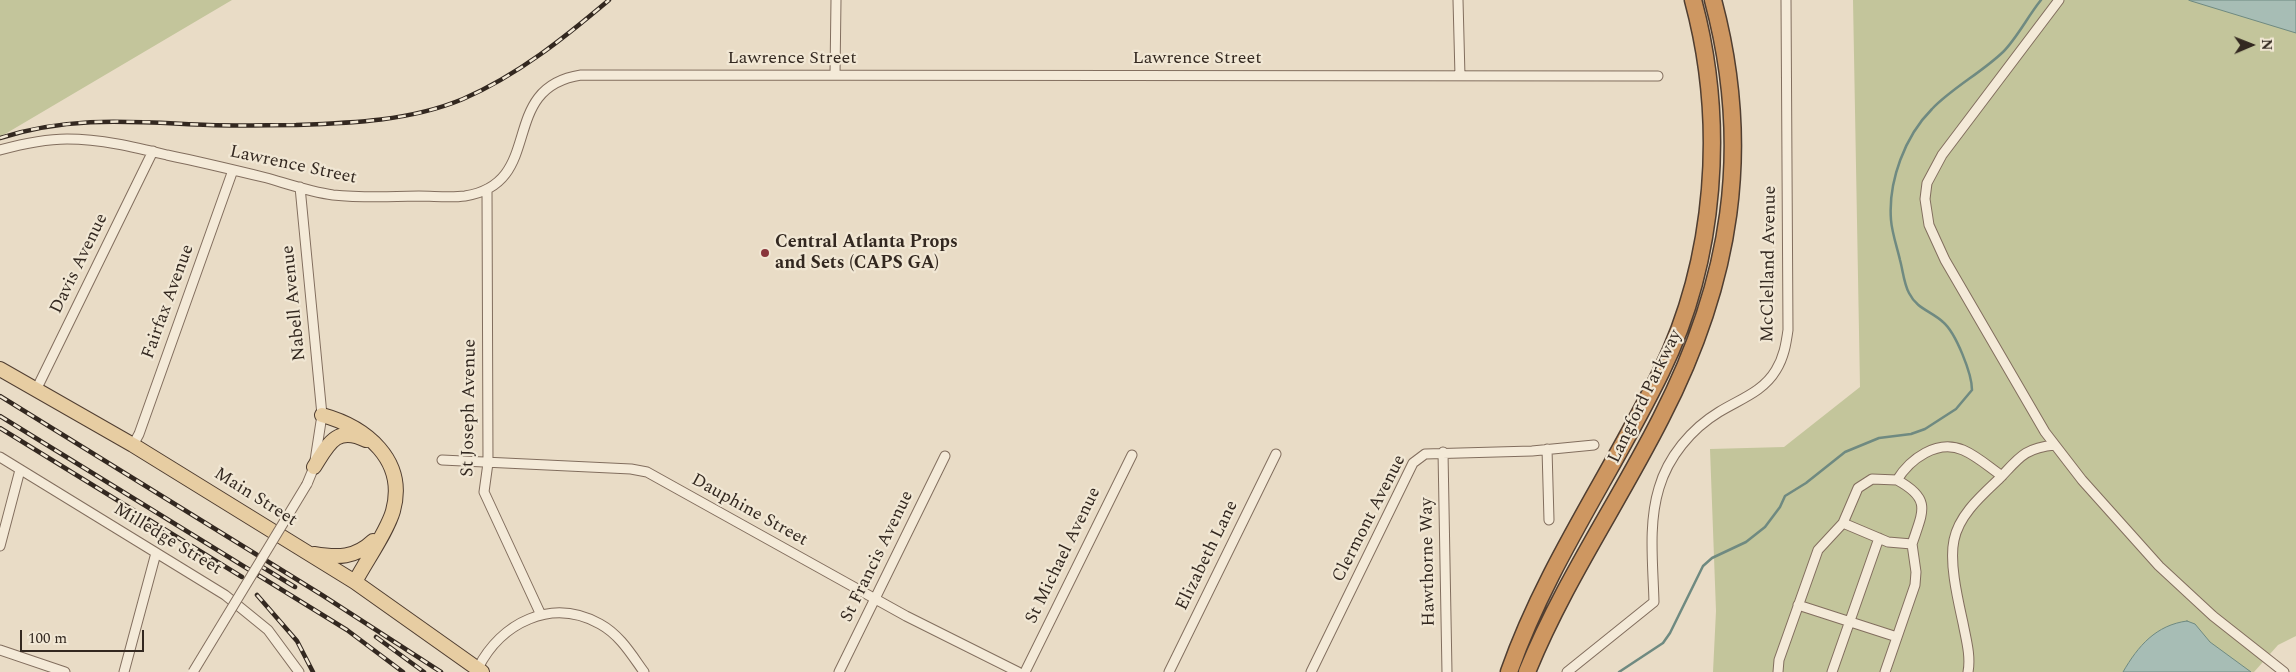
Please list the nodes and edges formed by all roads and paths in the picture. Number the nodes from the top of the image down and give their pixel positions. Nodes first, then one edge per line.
1 (836, 0) edge
2 (1458, 0) edge
3 (1693, 0) edge
4 (1713, 0) edge
5 (1786, 0) edge
6 (2060, 0) edge
7 (834, 75) junction
8 (1460, 76) junction
9 (1658, 76) dead end
10 (0, 150) edge
11 (153, 151) junction
12 (233, 170) junction
13 (300, 187) junction
14 (486, 189) junction
15 (0, 369) edge
16 (36, 390) junction
17 (322, 415) junction
18 (133, 445) junction
19 (377, 445) junction
20 (1594, 445) dead end
21 (2055, 445) junction
22 (1547, 449) junction
23 (1443, 452) junction
24 (1276, 454) dead end
25 (1132, 455) dead end
26 (945, 456) dead end
27 (0, 458) edge
28 (442, 460) dead end
29 (488, 463) junction
30 (314, 467) junction
31 (20, 470) junction
32 (2002, 476) junction
33 (1897, 480) junction
34 (1549, 520) dead end
35 (1843, 523) junction
36 (382, 532) junction
37 (1879, 538) junction
38 (1912, 544) junction
39 (0, 546) edge
40 (307, 552) junction
41 (156, 553) junction
42 (355, 582) junction
43 (876, 600) junction
44 (1798, 605) junction
45 (542, 615) junction
46 (1848, 621) junction
47 (1897, 637) junction
48 (0, 650) edge
49 (480, 670) edge
50 (65, 672) edge
51 (124, 672) edge
52 (192, 672) edge
53 (299, 672) edge
54 (644, 672) edge
55 (839, 672) edge
56 (1018, 672) edge
57 (1025, 672) edge
58 (1169, 672) edge
59 (1311, 672) edge
60 (1447, 672) edge
61 (1509, 672) edge
62 (1527, 672) edge
63 (1567, 672) edge
64 (1778, 672) edge
65 (1832, 672) edge
66 (1885, 672) edge
67 (1968, 672) edge
68 (2284, 672) edge

1 - 7 street
2 - 8 street
3 - 61 highway, Langford Parkway
4 - 62 highway, Langford Parkway
5 - 63 street, McClelland Avenue
6 - 21 street
7 - 8 street, Lawrence Street
7 - 14 street, Lawrence Street
8 - 9 street, Lawrence Street
10 - 11 street, Lawrence Street
11 - 12 street, Lawrence Street
11 - 16 street, Davis Avenue
12 - 13 street, Lawrence Street
12 - 18 street, Fairfax Avenue
13 - 14 street, Lawrence Street
13 - 17 street, Nabell Avenue
14 - 29 street, St Joseph Avenue
15 - 16 main road, Main Street
16 - 18 main road, Main Street
17 - 19 main road
17 - 30 street, Nabell Avenue
18 - 40 main road, Main Street
19 - 30 main road
19 - 36 main road
20 - 22 street, Clermont Avenue
21 - 32 street
21 - 68 street
22 - 23 street, Clermont Avenue
22 - 34 street
23 - 59 street, Clermont Avenue
23 - 60 street, Hawthorne Way
24 - 58 street, Elizabeth Lane
25 - 57 street, St Michael Avenue
26 - 43 street, St Francis Avenue
27 - 31 street, Milledge Street
28 - 29 street, Dauphine Street
29 - 43 street, Dauphine Street
29 - 45 street, St Joseph Avenue
30 - 52 street, Nabell Avenue, bridge
31 - 39 street
31 - 41 street, Milledge Street
32 - 33 street
32 - 67 street
33 - 35 street
33 - 38 street
35 - 37 street
35 - 44 street
36 - 40 main road
36 - 42 main road
37 - 38 street
37 - 46 street
38 - 47 street
40 - 42 main road, Main Street
41 - 51 street
41 - 53 street, Milledge Street
42 - 49 main road, Main Street
43 - 55 street, St Francis Avenue
43 - 56 street, Dauphine Street
44 - 46 street
44 - 64 street
45 - 49 street
45 - 54 street
46 - 47 street
46 - 65 street
47 - 66 street
48 - 50 street

